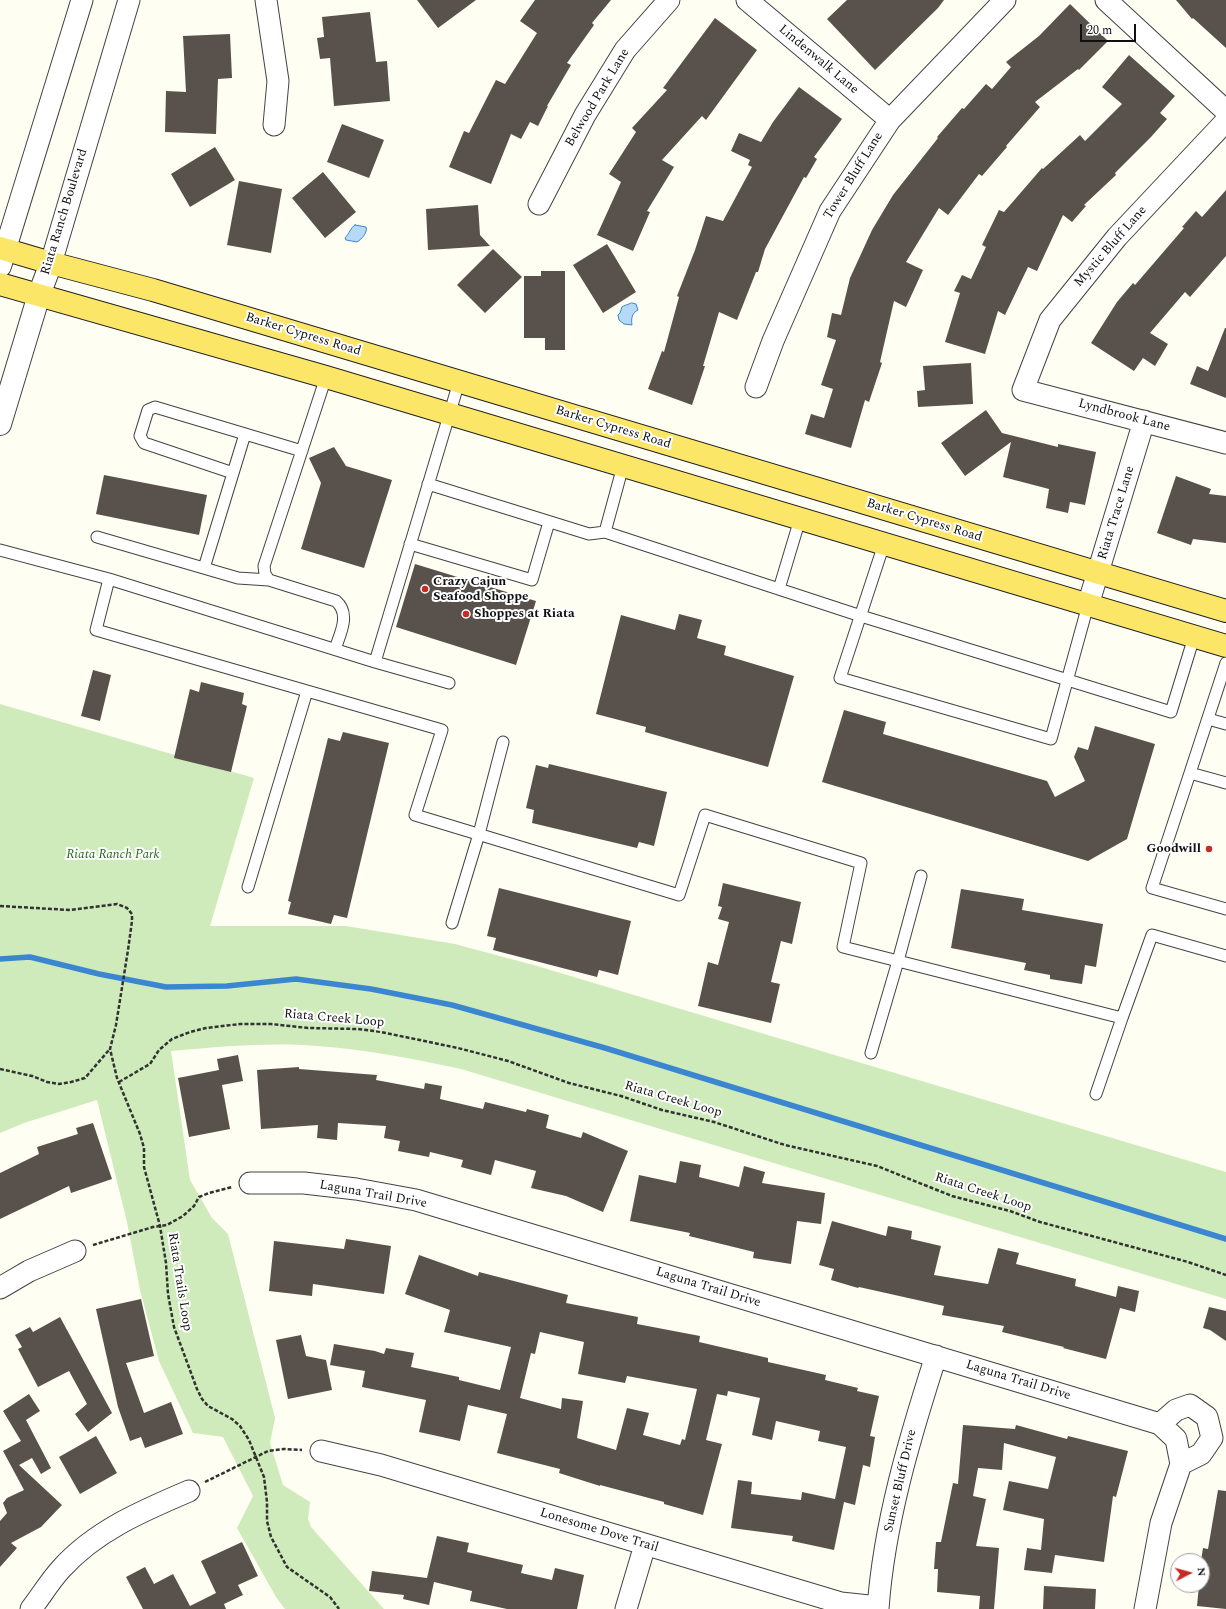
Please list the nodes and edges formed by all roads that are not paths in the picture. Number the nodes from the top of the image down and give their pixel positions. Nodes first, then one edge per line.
1 (82, 0) edge
2 (129, 0) edge
3 (266, 0) edge
4 (669, 0) edge
5 (747, 0) edge
6 (1005, 0) edge
7 (1106, 0) edge
8 (1226, 111) edge
9 (890, 120) junction
10 (1226, 121) edge
11 (274, 125) dead end
12 (539, 204) dead end
13 (2, 254) edge
14 (50, 263) junction
15 (0, 284) edge
16 (39, 295) junction
17 (326, 377) junction
18 (458, 382) junction
19 (756, 387) dead end
20 (1022, 390) joint
21 (450, 414) junction
22 (1144, 421) junction
23 (0, 424) edge
24 (245, 434) junction
25 (1226, 443) edge
26 (302, 451) junction
27 (622, 466) junction
28 (233, 473) junction
29 (428, 484) junction
30 (813, 488) junction
31 (800, 519) junction
32 (549, 522) junction
33 (604, 532) junction
34 (97, 537) dead end
35 (410, 544) junction
36 (884, 544) junction
37 (0, 550) edge
38 (204, 568) junction
39 (1098, 573) junction
40 (109, 579) junction
41 (269, 580) junction
42 (778, 589) junction
43 (1088, 605) junction
44 (1226, 612) edge
45 (860, 616) junction
46 (1194, 637) junction
47 (1226, 646) edge
48 (334, 649) junction
49 (375, 662) junction
50 (1226, 664) edge
51 (1068, 680) junction
52 (449, 683) dead end
53 (307, 690) junction
54 (1208, 718) junction
55 (1226, 724) edge
56 (503, 742) dead end
57 (1190, 773) junction
58 (1226, 783) edge
59 (479, 834) junction
60 (921, 876) dead end
61 (248, 887) dead end
62 (1226, 910) edge
63 (452, 923) dead end
64 (1226, 956) edge
65 (898, 961) junction
66 (1122, 1018) junction
67 (871, 1052) dead end
68 (1096, 1094) dead end
69 (250, 1183) road end
70 (76, 1251) road end
71 (0, 1288) edge
72 (936, 1356) junction
73 (1160, 1424) junction
74 (321, 1451) road end
75 (1181, 1464) junction
76 (189, 1491) road end
77 (645, 1545) junction
78 (878, 1608) edge
79 (31, 1609) edge
80 (626, 1609) edge
81 (1145, 1609) edge

1 - 13 street
2 - 14 street, Riata Ranch Boulevard
3 - 11 street
4 - 12 street, Belwood Park Lane
5 - 9 street, Lindenwalk Lane
6 - 9 street, Tower Bluff Lane
7 - 8 street
9 - 19 street, Tower Bluff Lane
10 - 20 street, Mystic Bluff Lane
13 - 14 main road, Barker Cypress Road
14 - 16 street, Riata Ranch Boulevard
14 - 18 main road, Barker Cypress Road
15 - 16 main road
16 - 17 main road
16 - 23 street, Riata Ranch Boulevard
17 - 21 main road
17 - 26 lane
18 - 21 lane
18 - 30 main road, Barker Cypress Road
20 - 22 street, Lyndbrook Lane
21 - 27 main road
21 - 29 lane
22 - 25 street, Lyndbrook Lane
22 - 39 street, Riata Trace Lane
24 - 26 lane
24 - 28 lane
24 - 28 lane
26 - 41 lane
27 - 31 main road
27 - 33 lane
28 - 38 lane
29 - 32 lane
29 - 35 lane
30 - 31 main road
30 - 39 main road, Barker Cypress Road
31 - 36 main road
31 - 42 lane
32 - 33 lane
32 - 35 lane
33 - 42 lane
34 - 38 lane
35 - 49 lane
36 - 43 main road
36 - 45 lane
37 - 40 lane
38 - 41 lane
39 - 43 street, Riata Trace Lane
39 - 44 main road, Barker Cypress Road
40 - 48 lane
40 - 53 lane
41 - 48 lane
42 - 45 lane
43 - 46 main road
43 - 51 lane
45 - 51 lane
45 - 51 lane
46 - 47 main road
46 - 51 lane
48 - 49 lane
49 - 52 lane
50 - 54 lane
53 - 59 lane
53 - 61 lane
54 - 55 lane
54 - 57 lane
56 - 59 lane
57 - 58 lane
57 - 62 lane
59 - 63 lane
59 - 65 lane
60 - 65 lane
64 - 66 lane
65 - 66 lane
65 - 67 lane
66 - 68 lane
69 - 72 street, Laguna Trail Drive
70 - 71 street
72 - 73 street, Laguna Trail Drive
72 - 78 street, Sunset Bluff Drive
73 - 75 street, Laguna Trail Drive
73 - 75 street
74 - 77 street, Lonesome Dove Trail
75 - 81 street
76 - 79 street
77 - 78 street, Lonesome Dove Trail
77 - 80 street

